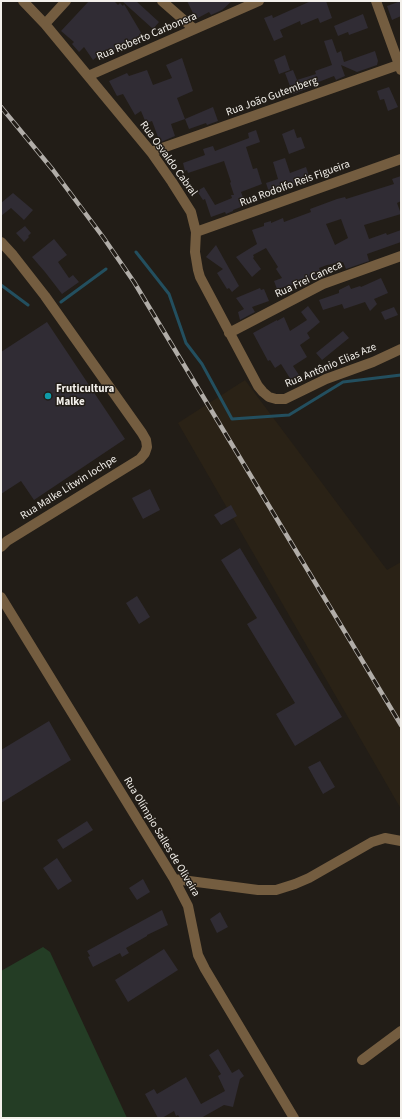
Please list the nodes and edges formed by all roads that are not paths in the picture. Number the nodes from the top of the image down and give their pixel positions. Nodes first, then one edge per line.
1 (23, 1) edge
2 (66, 1) edge
3 (162, 1) edge
4 (259, 1) edge
5 (376, 1) edge
6 (45, 24) junction
7 (194, 30) junction
8 (400, 66) edge
9 (88, 76) junction
10 (151, 152) junction
11 (401, 159) edge
12 (196, 232) junction
13 (1, 242) edge
14 (401, 256) edge
15 (229, 333) junction
16 (401, 349) edge
17 (269, 397) joint
18 (1, 547) edge
19 (1, 597) edge
20 (401, 841) edge
21 (174, 879) junction
22 (401, 1031) edge
23 (362, 1060) dead end
24 (294, 1118) edge

1 - 6 street, Rua Osvaldo Cabral
2 - 6 street
3 - 7 street
4 - 7 street, Rua Roberto Carbonera
5 - 8 street
6 - 9 street, Rua Osvaldo Cabral
7 - 9 street, Rua Roberto Carbonera
8 - 10 street, Rua João Gutemberg
9 - 10 street, Rua Osvaldo Cabral
10 - 12 street, Rua Osvaldo Cabral
11 - 12 street, Rua Rodolfo Reis Figueira
12 - 15 street, Rua Osvaldo Cabral
13 - 18 street, Rua Malke Litwin Iochpe
14 - 15 street, Rua Frei Caneca
15 - 17 street, Rua Osvaldo Cabral
16 - 17 street, Rua Antônio Elias Aze
19 - 21 street, Rua Olímpio Salles de Oliveira
20 - 21 street
21 - 24 street, Rua Olímpio Salles de Oliveira
22 - 23 street

